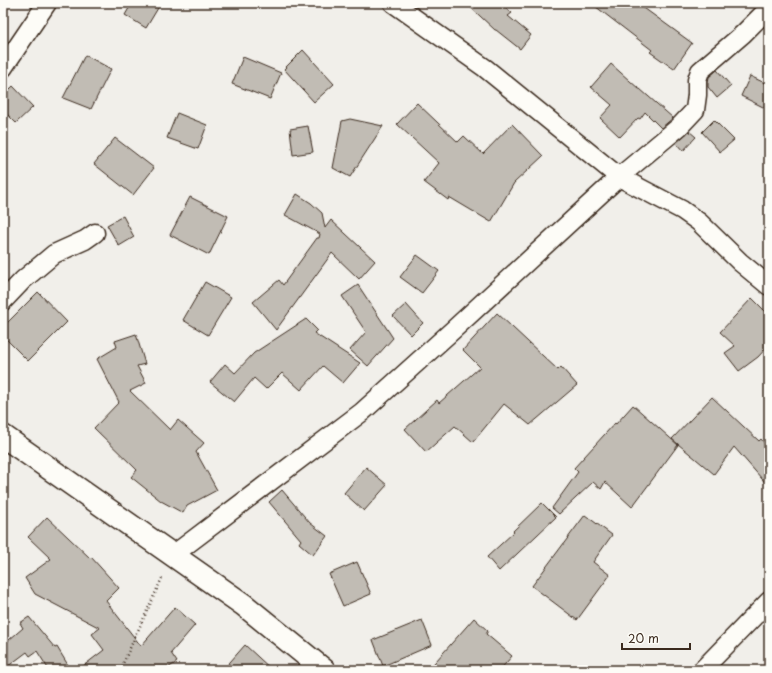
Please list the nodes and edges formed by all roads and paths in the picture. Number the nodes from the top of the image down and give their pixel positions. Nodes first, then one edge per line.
1 (47, 3) edge
2 (393, 3) edge
3 (769, 8) edge
4 (3, 68) edge
5 (619, 177) junction
6 (95, 233) dead end
7 (769, 286) edge
8 (3, 301) edge
9 (3, 436) edge
10 (173, 555) junction
11 (769, 601) edge
12 (120, 670) edge
13 (324, 670) edge
14 (702, 670) edge

1 - 4 street
2 - 5 street
3 - 5 street
5 - 7 street
5 - 10 street
6 - 8 street
9 - 10 street
10 - 12 path
10 - 13 street
11 - 14 street

